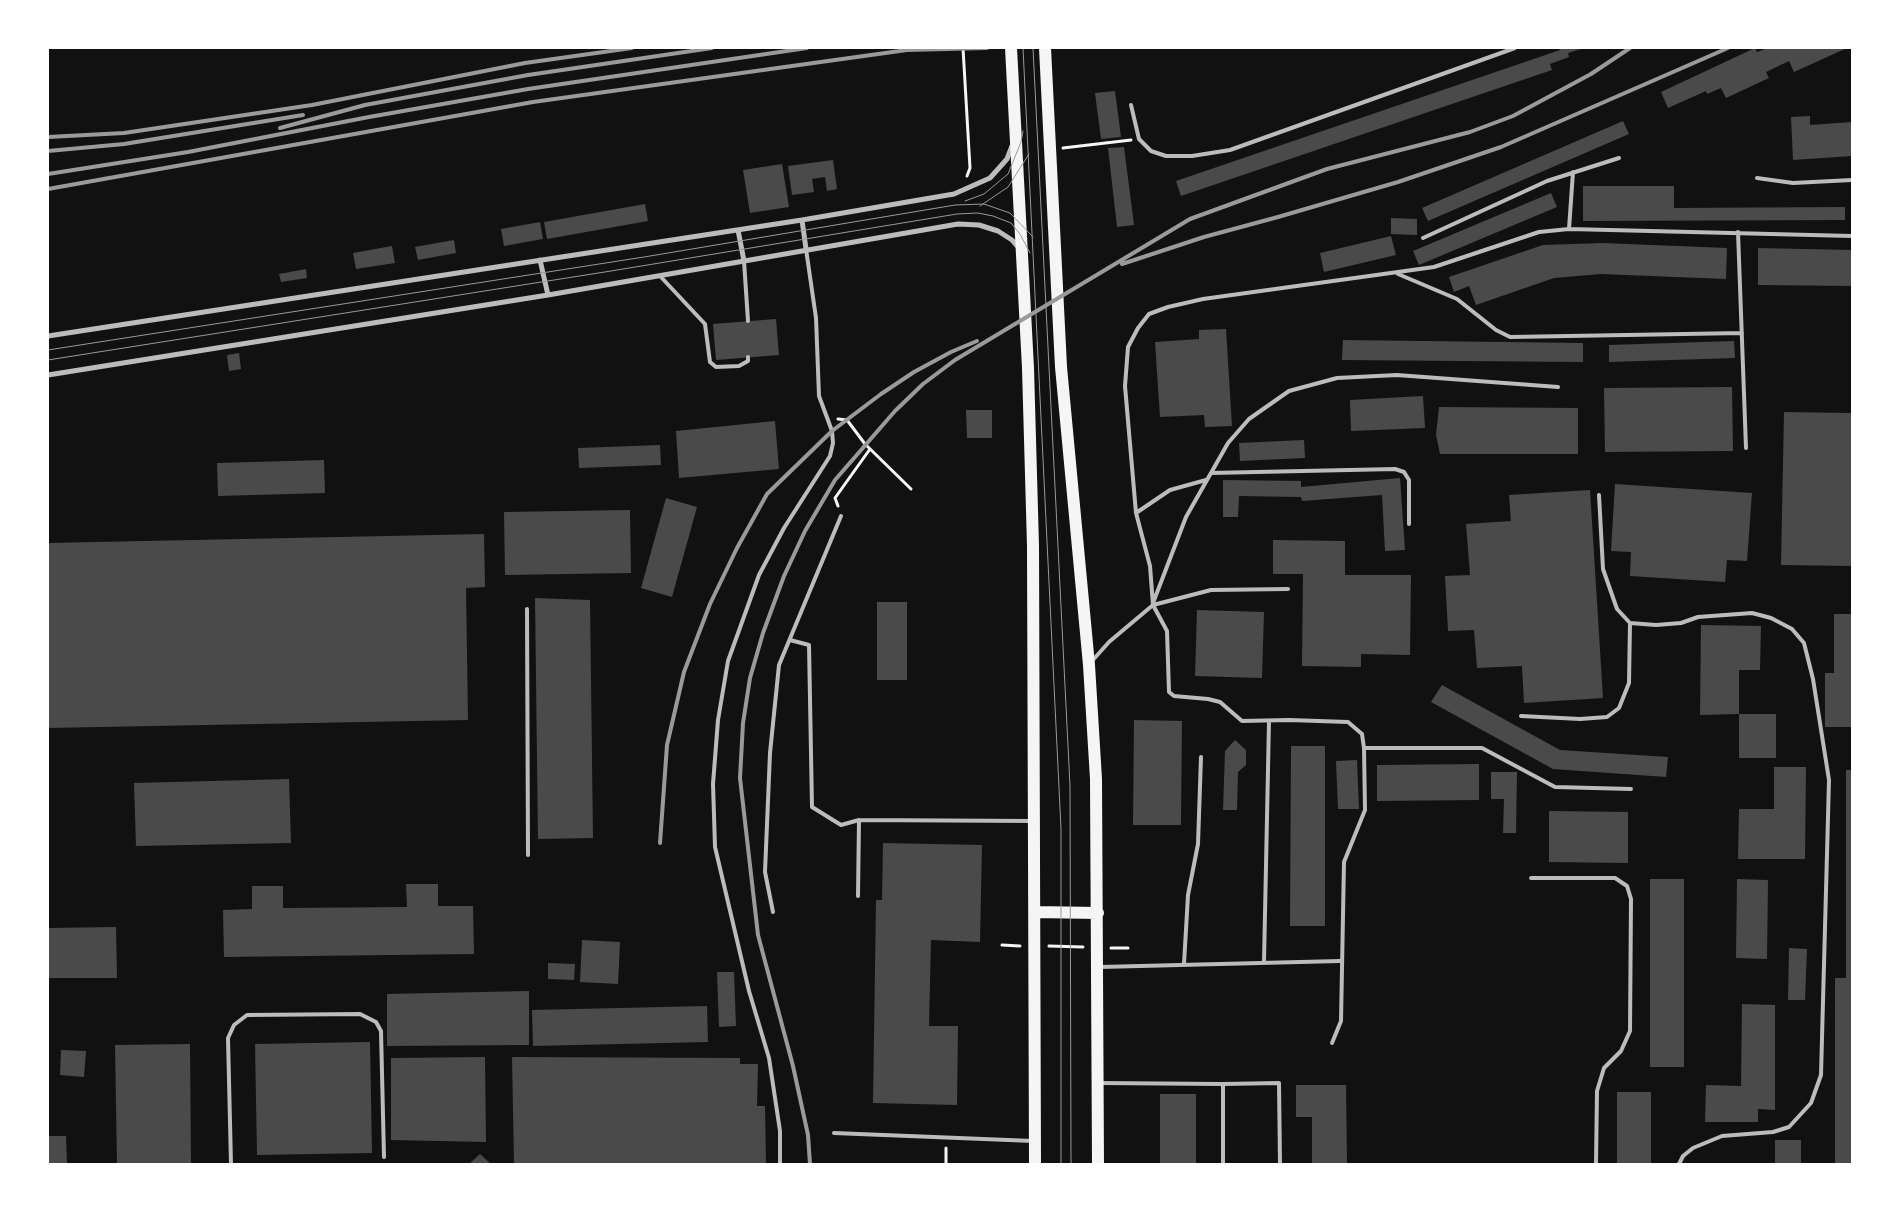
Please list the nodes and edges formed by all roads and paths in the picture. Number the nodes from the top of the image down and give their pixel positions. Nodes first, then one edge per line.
1 (963, 48) edge
2 (1011, 48) edge
3 (1045, 48) edge
4 (1516, 48) edge
5 (1131, 105) dead end
6 (1016, 138) junction
7 (1139, 139) junction
8 (1064, 148) dead end
9 (1618, 158) dead end
10 (970, 168) dead end
11 (1573, 172) junction
12 (1757, 178) dead end
13 (1852, 180) edge
14 (802, 220) junction
15 (1569, 229) junction
16 (738, 230) junction
17 (1738, 232) junction
18 (1852, 236) edge
19 (1423, 238) dead end
20 (806, 249) junction
21 (1021, 250) junction
22 (540, 260) junction
23 (744, 261) junction
24 (1396, 273) junction
25 (660, 276) junction
26 (548, 295) junction
27 (748, 321) dead end
28 (1742, 333) junction
29 (48, 336) edge
30 (748, 357) dead end
31 (48, 375) edge
32 (1558, 387) dead end
33 (827, 419) junction
34 (1746, 448) dead end
35 (870, 449) junction
36 (1211, 474) junction
37 (1206, 480) junction
38 (911, 489) dead end
39 (1599, 496) dead end
40 (1136, 513) junction
41 (841, 516) joint
42 (1409, 524) dead end
43 (1288, 590) dead end
44 (1153, 605) junction
45 (527, 609) dead end
46 (1630, 623) junction
47 (790, 640) junction
48 (1089, 665) junction
49 (1521, 716) dead end
50 (1269, 720) junction
51 (1364, 748) junction
52 (1201, 757) dead end
53 (1631, 789) dead end
54 (859, 820) junction
55 (1034, 820) junction
56 (528, 855) dead end
57 (1531, 878) dead end
58 (858, 896) dead end
59 (773, 912) dead end
60 (1035, 912) junction
61 (1098, 912) junction
62 (1002, 945) dead end
63 (1035, 946) junction
64 (1098, 947) junction
65 (1128, 948) dead end
66 (1340, 961) junction
67 (1264, 962) junction
68 (1184, 964) junction
69 (1098, 967) junction
70 (1332, 1043) dead end
71 (1098, 1083) junction
72 (1223, 1084) junction
73 (834, 1133) dead end
74 (946, 1137) junction
75 (1035, 1141) junction
76 (384, 1156) dead end
77 (231, 1164) edge
78 (780, 1164) edge
79 (946, 1164) edge
80 (1035, 1164) edge
81 (1098, 1164) edge
82 (1223, 1164) edge
83 (1280, 1164) edge
84 (1596, 1164) edge
85 (1678, 1164) edge

1 - 10 path
2 - 6 main road
3 - 48 main road
4 - 7 lane
5 - 7 lane
6 - 14 street
6 - 21 main road
7 - 8 path
9 - 11 lane
11 - 15 lane
11 - 19 lane
12 - 13 lane
14 - 16 street
14 - 20 street
15 - 17 lane
15 - 24 lane
16 - 22 street
16 - 23 street
17 - 18 lane
17 - 28 lane
20 - 21 street
20 - 23 street
20 - 33 lane
21 - 55 main road
22 - 26 street
22 - 29 street
23 - 25 street
23 - 27 lane
24 - 28 lane
24 - 40 lane
25 - 26 street
25 - 30 lane
26 - 31 street
28 - 34 lane
32 - 36 lane
33 - 35 path
33 - 78 lane
35 - 38 path
35 - 41 path
36 - 37 lane
36 - 42 lane
37 - 40 lane
37 - 44 lane
39 - 46 lane
40 - 44 lane
41 - 47 lane
43 - 44 lane
44 - 48 lane
44 - 50 lane
45 - 56 lane
46 - 49 lane
46 - 85 lane
47 - 54 lane
47 - 59 lane
48 - 61 main road
50 - 51 lane
50 - 67 lane
51 - 53 lane
51 - 66 lane
52 - 68 lane
54 - 55 lane
54 - 58 lane
55 - 60 main road
57 - 84 lane
60 - 61 main road
60 - 63 main road
61 - 64 main road
62 - 63 path
63 - 64 path
63 - 75 main road
64 - 65 path
64 - 69 main road
66 - 67 lane
66 - 70 lane
67 - 68 lane
68 - 69 lane
69 - 71 main road
71 - 72 lane
71 - 81 main road
72 - 82 lane
72 - 83 lane
73 - 74 lane
74 - 75 lane
74 - 79 path
75 - 80 main road
76 - 77 lane

